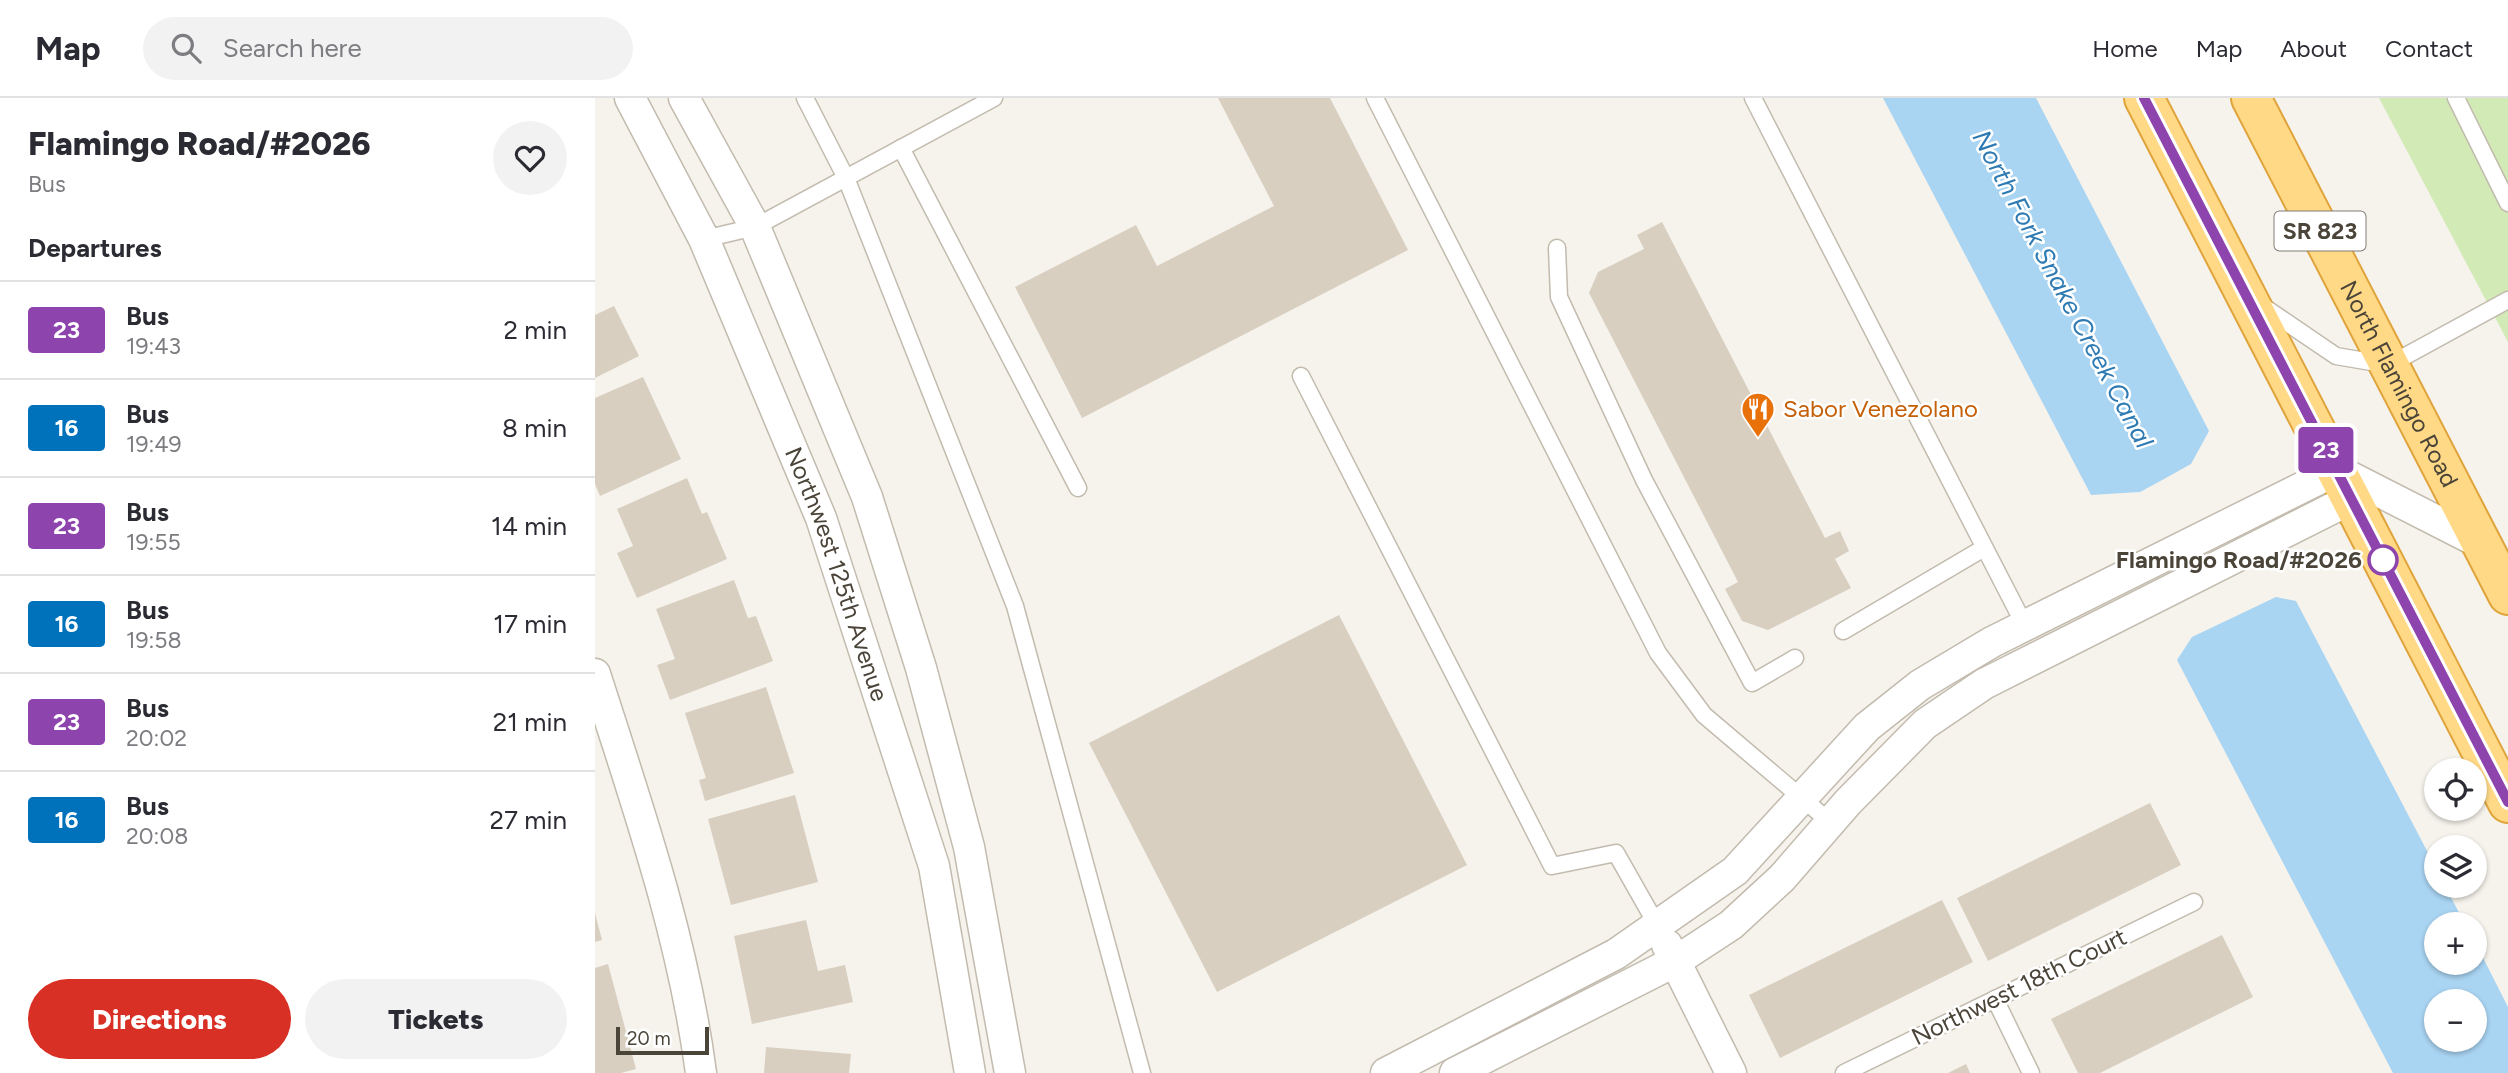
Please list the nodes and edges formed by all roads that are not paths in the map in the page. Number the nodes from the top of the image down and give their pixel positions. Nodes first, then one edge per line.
1 (630, 98) edge
2 (684, 98) edge
3 (805, 98) edge
4 (994, 98) edge
5 (1375, 98) edge
6 (1753, 98) edge
7 (2144, 98) edge
8 (2251, 98) edge
9 (2456, 98) edge
10 (901, 148) junction
11 (846, 178) junction
12 (2508, 203) edge
13 (755, 227) junction
14 (704, 239) junction
15 (1557, 247) dead end
16 (2243, 290) junction
17 (2508, 300) edge
18 (2389, 365) junction
19 (1301, 376) dead end
20 (2344, 484) junction
21 (1078, 488) dead end
22 (2482, 544) junction
23 (1985, 548) junction
24 (2087, 595) junction
25 (2508, 595) edge
26 (2101, 624) junction
27 (2025, 626) junction
28 (1843, 631) dead end
29 (1795, 658) dead end
30 (595, 674) edge
31 (1801, 799) junction
32 (2508, 803) edge
33 (1830, 822) junction
34 (2194, 902) dead end
35 (1658, 927) junction
36 (1676, 961) junction
37 (1995, 999) junction
38 (701, 1073) edge
39 (970, 1073) edge
40 (1010, 1073) edge
41 (1142, 1073) edge
42 (1386, 1073) edge
43 (1455, 1073) edge
44 (1731, 1073) edge
45 (1844, 1073) edge
46 (2031, 1073) edge

1 - 14 street, Northwest 125th Avenue
2 - 13 street, Northwest 125th Avenue
3 - 11 lane
4 - 10 lane
5 - 31 lane
6 - 23 lane
7 - 16 highway
8 - 18 highway, North Flamingo Road / SR 823
9 - 12 lane
10 - 11 lane
10 - 21 lane
11 - 13 lane
11 - 41 lane
13 - 14 lane
13 - 40 street, Northwest 125th Avenue
14 - 39 street, Northwest 125th Avenue
15 - 29 lane
16 - 18 lane
16 - 20 highway
17 - 18 lane
18 - 22 highway, North Flamingo Road / SR 823
19 - 35 lane
20 - 22 street
20 - 24 street
20 - 26 street
20 - 32 highway
22 - 25 highway, North Flamingo Road / SR 823
23 - 27 lane
23 - 28 lane
24 - 26 street
24 - 27 street
26 - 33 street
27 - 31 street
30 - 38 street
31 - 33 lane
31 - 35 street
33 - 36 street
34 - 37 lane, Northwest 18th Court
35 - 36 street
35 - 42 street
36 - 43 street
36 - 44 street
37 - 45 lane, Northwest 18th Court
37 - 46 lane

